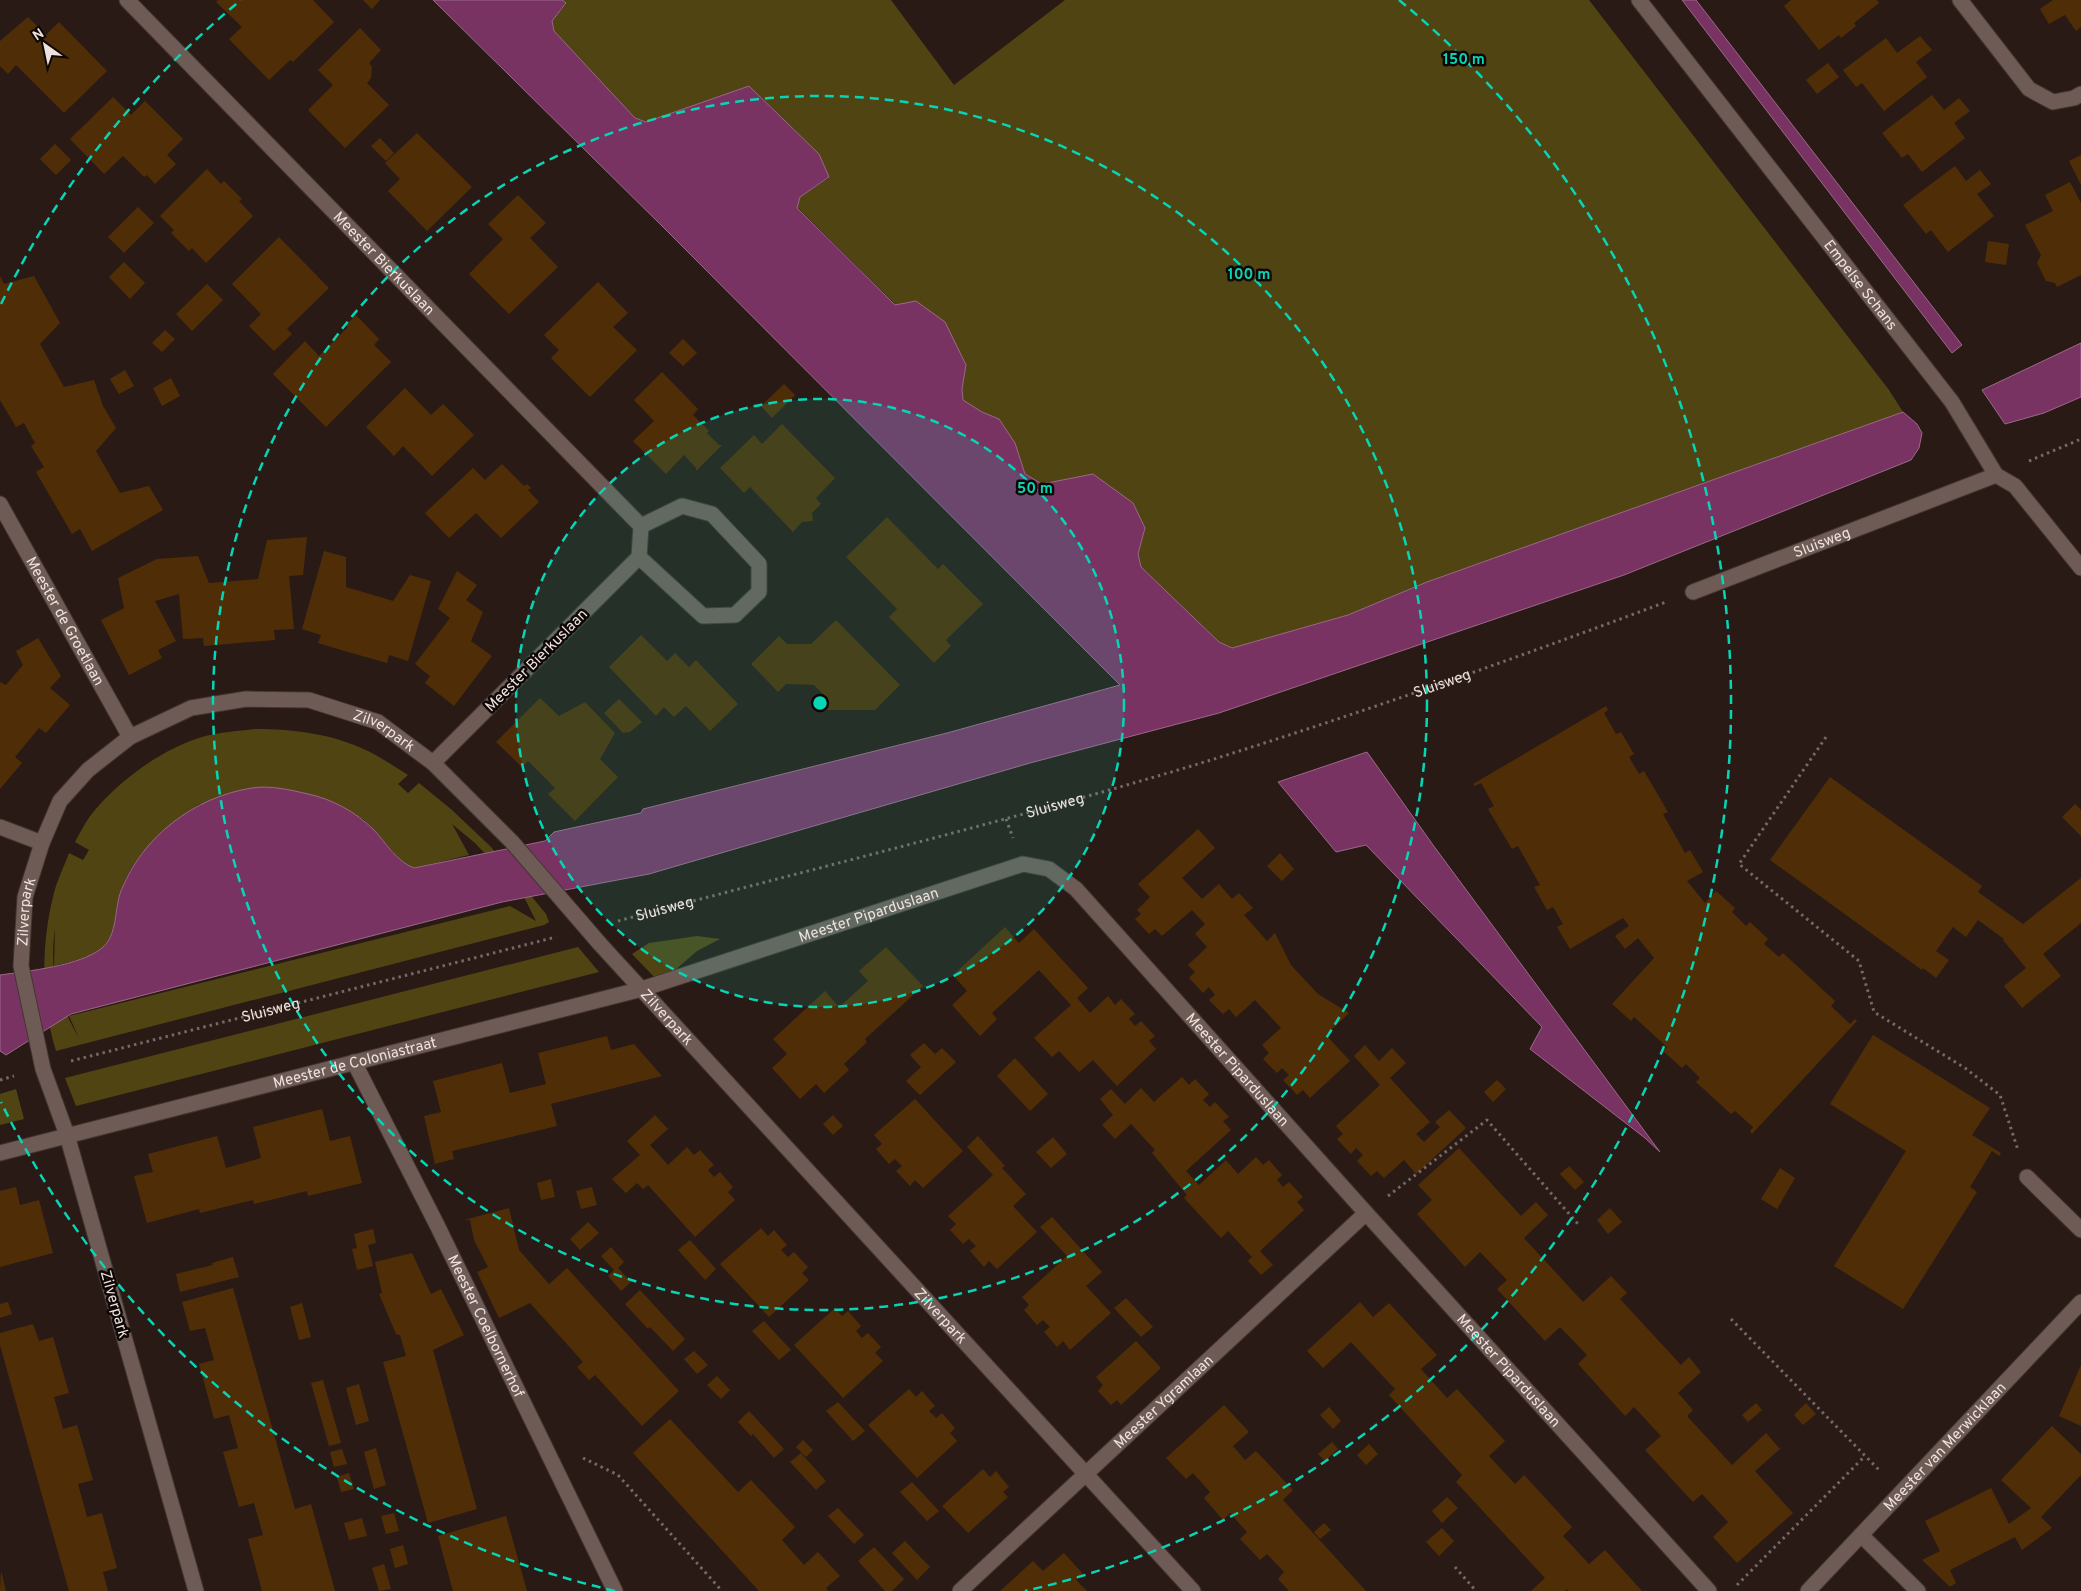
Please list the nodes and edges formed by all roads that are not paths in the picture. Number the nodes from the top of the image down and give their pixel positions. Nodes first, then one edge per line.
1 (127, 0) edge
2 (1638, 0) edge
3 (1960, 0) edge
4 (2081, 94) edge
5 (1996, 475) junction
6 (0, 504) edge
7 (641, 526) junction
8 (639, 556) junction
9 (2081, 568) edge
10 (1693, 592) road end
11 (130, 737) junction
12 (433, 763) junction
13 (0, 827) edge
14 (42, 843) junction
15 (642, 989) junction
16 (354, 1062) junction
17 (67, 1135) junction
18 (0, 1152) edge
19 (2027, 1177) road end
20 (1366, 1213) junction
21 (2081, 1230) edge
22 (2081, 1302) edge
23 (1086, 1474) junction
24 (1861, 1535) junction
25 (196, 1591) edge
26 (615, 1591) edge
27 (960, 1591) edge
28 (1193, 1591) edge
29 (1709, 1591) edge
30 (1808, 1591) edge
31 (1918, 1591) edge

1 - 7 street, Meester Bierkuslaan
2 - 5 street, Empelse Schans
3 - 4 street
5 - 9 street, Empelse Schans
5 - 10 street, Sluisweg
6 - 11 street, Meester de Groetlaan
7 - 8 street
7 - 8 street
8 - 12 street, Meester Bierkuslaan
11 - 12 street, Zilverpark
11 - 14 street, Zilverpark
12 - 15 street, Zilverpark
13 - 14 street
14 - 17 street, Zilverpark
15 - 16 street, Meester de Coloniastraat
15 - 20 street, Meester Piparduslaan
15 - 23 street, Zilverpark
16 - 17 street, Meester de Coloniastraat
16 - 26 street, Meester Coelbornerhof
17 - 18 street, Meester de Coloniastraat
17 - 25 street, Zilverpark
19 - 21 street
20 - 23 street, Meester Ygramlaan
20 - 29 street, Meester Piparduslaan
22 - 24 street, Meester van Merwicklaan
23 - 27 street, Meester Ygramlaan
23 - 28 street, Zilverpark
24 - 30 street, Meester van Merwicklaan
24 - 31 street

